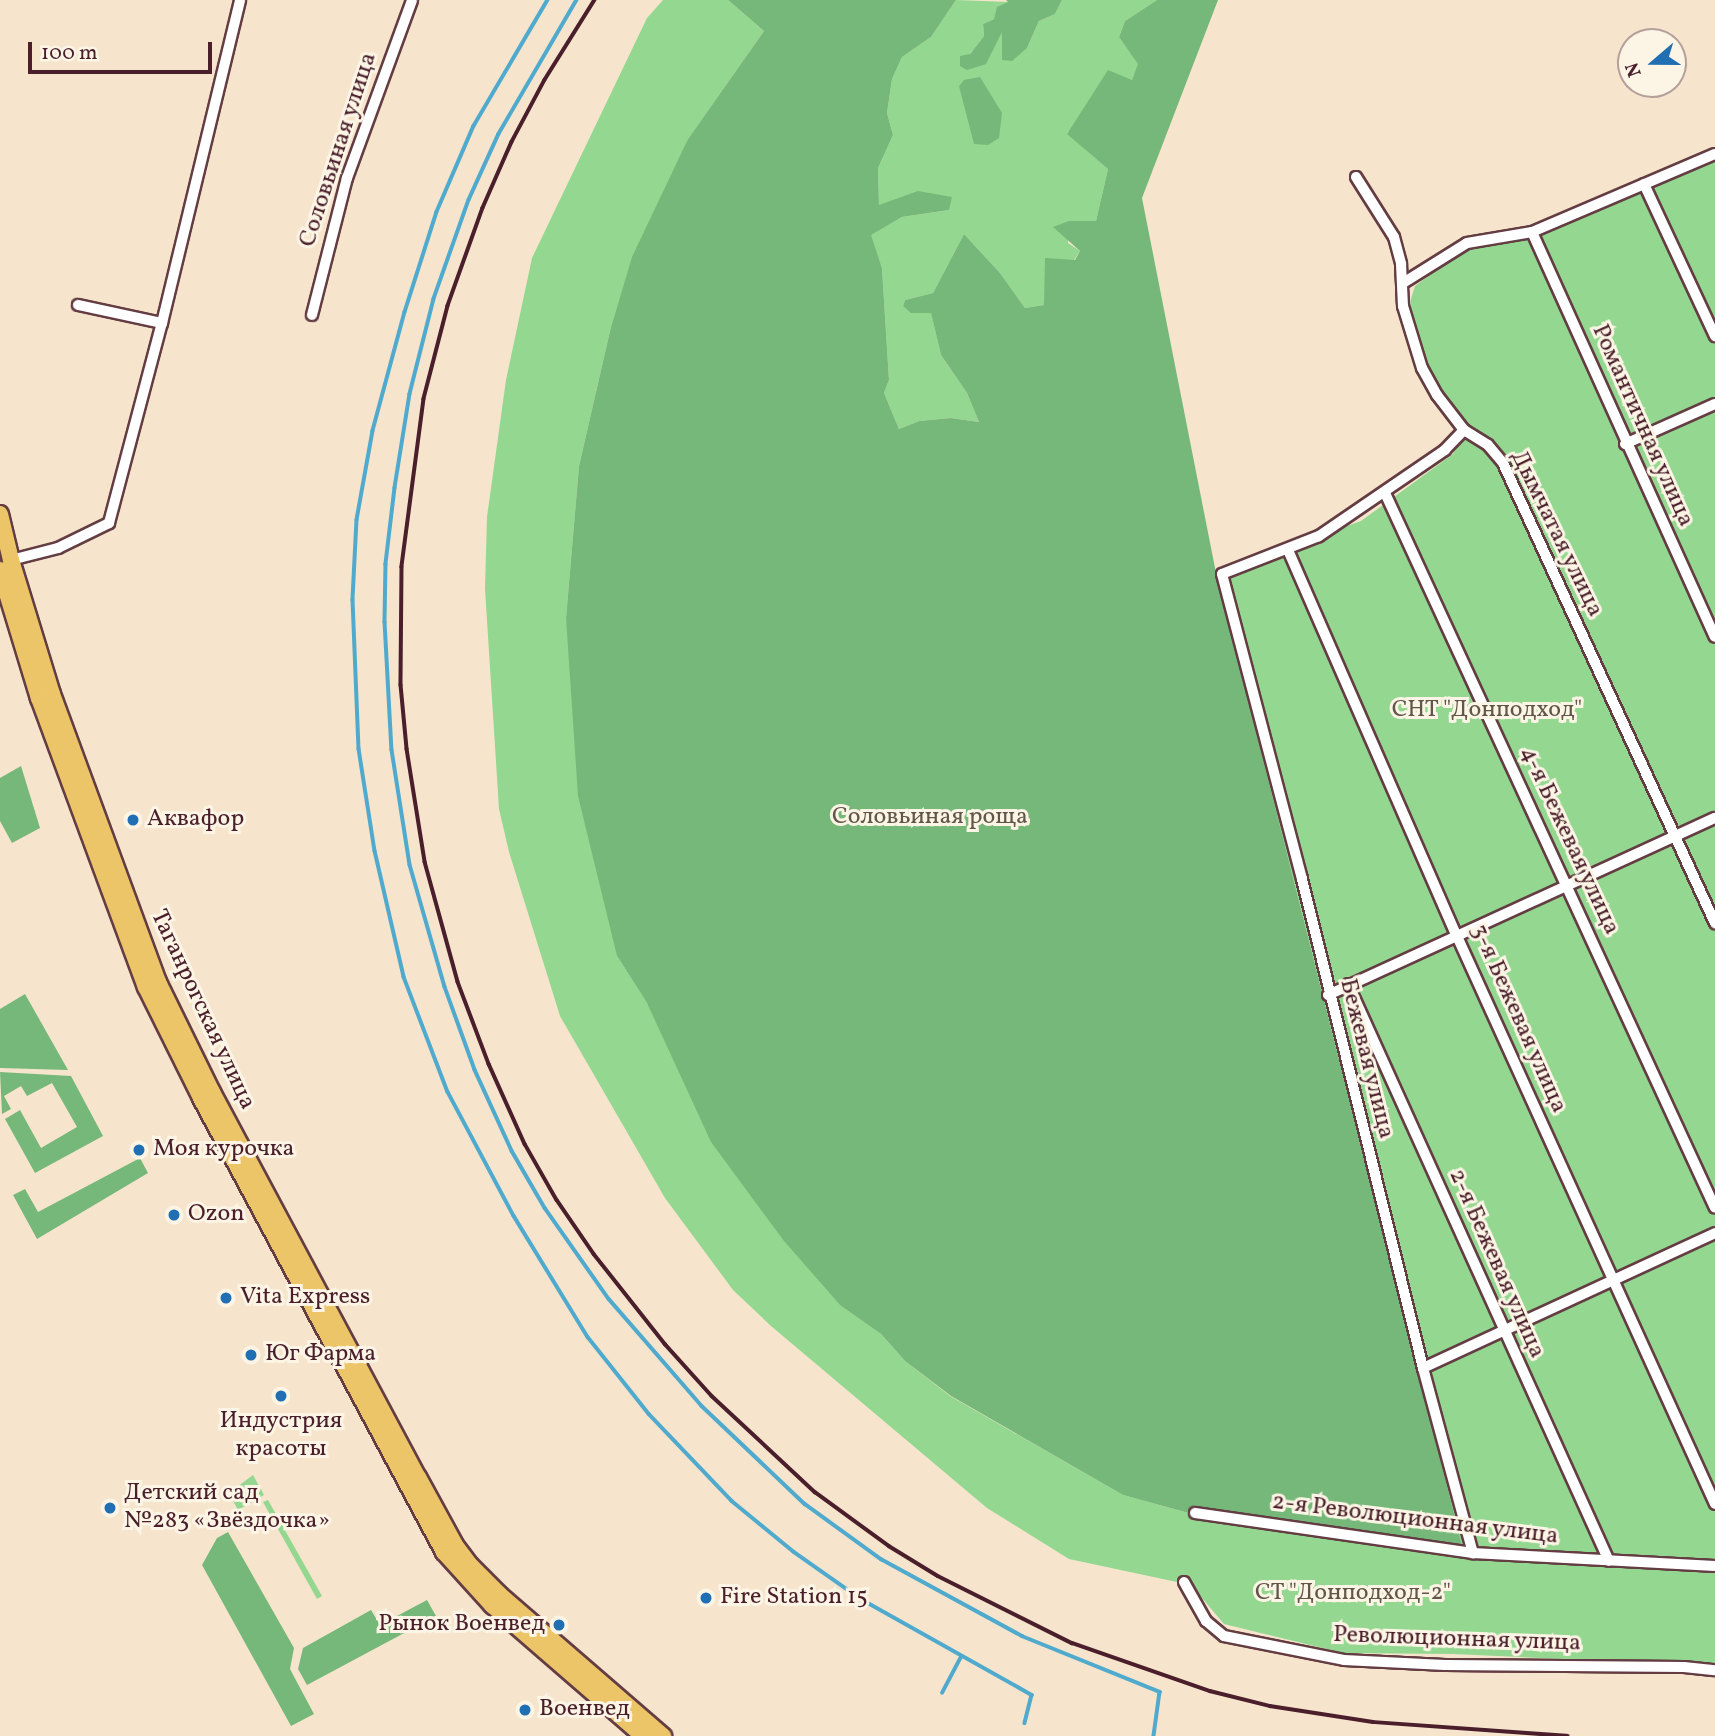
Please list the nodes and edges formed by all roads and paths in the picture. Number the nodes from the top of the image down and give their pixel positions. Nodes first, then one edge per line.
1 (240, 0) edge
2 (412, 0) edge
3 (1715, 154) edge
4 (1356, 177) dead end
5 (1644, 184) junction
6 (1532, 232) junction
7 (1403, 282) junction
8 (78, 305) dead end
9 (312, 315) dead end
10 (162, 323) junction
11 (1715, 336) edge
12 (1715, 404) edge
13 (1464, 430) junction
14 (1625, 444) junction
15 (1385, 493) junction
16 (0, 514) edge
17 (1288, 550) junction
18 (4, 564) edge
19 (1715, 637) edge
20 (1715, 818) edge
21 (1676, 837) junction
22 (1567, 886) junction
23 (1715, 923) edge
24 (1456, 934) junction
25 (1348, 984) junction
26 (1328, 995) junction
27 (226, 1130) junction
28 (1715, 1208) edge
29 (1715, 1233) edge
30 (1613, 1280) junction
31 (1502, 1330) junction
32 (1423, 1368) junction
33 (1715, 1504) edge
34 (1195, 1513) dead end
35 (1473, 1553) junction
36 (1609, 1561) junction
37 (1715, 1566) edge
38 (1184, 1583) dead end
39 (1715, 1670) edge
40 (643, 1736) edge
41 (663, 1736) edge

1 - 10 street
2 - 9 street, Соловьиная улица
3 - 5 street
4 - 7 street, Дымчатая улица
5 - 6 street
5 - 11 street
6 - 7 street
6 - 14 street, Романтичная улица
7 - 13 street, Дымчатая улица
8 - 10 street
10 - 18 street
12 - 14 street
13 - 15 street
13 - 21 street, Дымчатая улица
14 - 19 street, Романтичная улица
15 - 17 street
15 - 22 street, 4-я Бежевая улица
16 - 18 main road, Таганрогская улица
17 - 24 street, 3-я Бежевая улица
17 - 26 street, Бежевая улица
18 - 27 main road, Таганрогская улица
20 - 21 street
21 - 22 street
21 - 23 street, Дымчатая улица
22 - 24 street
22 - 28 street, 4-я Бежевая улица
24 - 25 street
24 - 30 street, 3-я Бежевая улица
25 - 26 street
25 - 31 street, 2-я Бежевая улица
26 - 32 street, Бежевая улица
27 - 40 main road, Таганрогская улица
27 - 41 main road, Таганрогская улица
29 - 30 street
30 - 31 street
30 - 33 street, 3-я Бежевая улица
31 - 32 street
31 - 36 street, 2-я Бежевая улица
32 - 35 street, Бежевая улица
34 - 35 street, 2-я Революционная улица
35 - 36 street, 2-я Революционная улица
36 - 37 street, 2-я Революционная улица
38 - 39 street, Революционная улица

